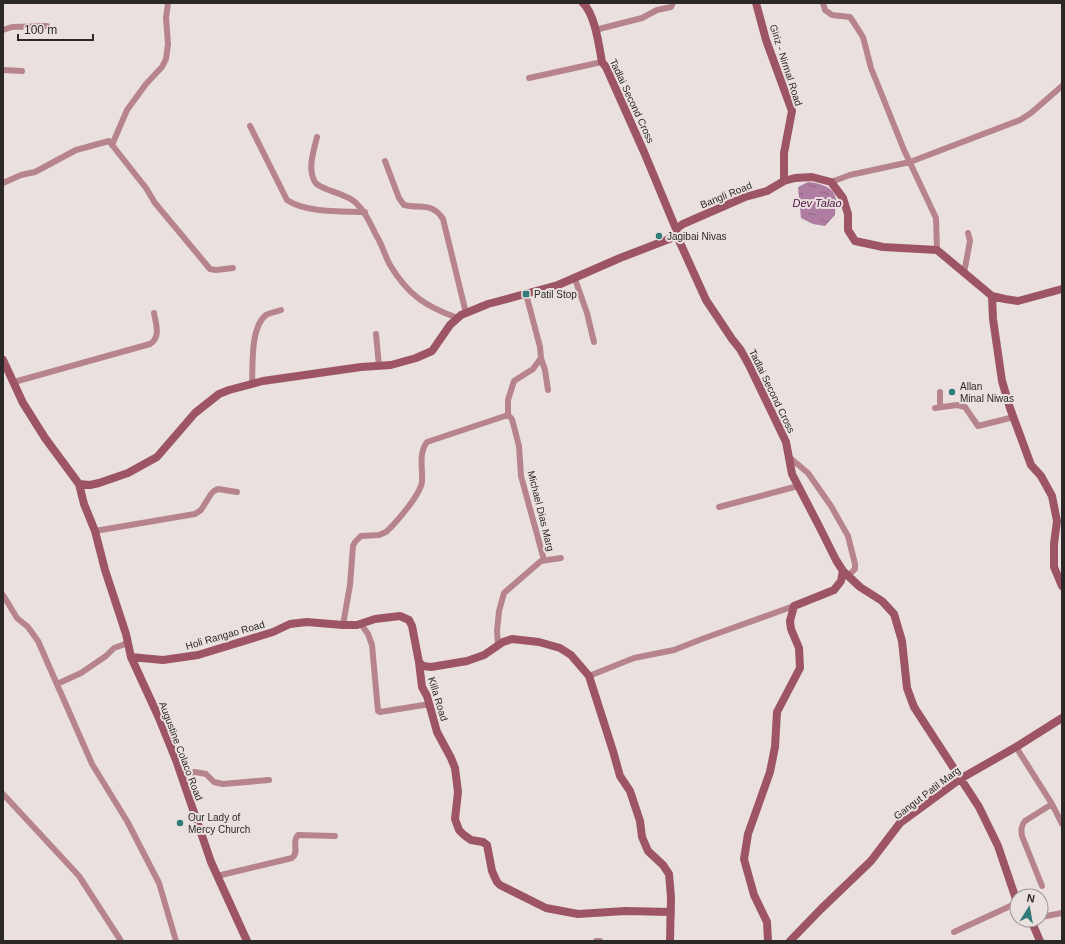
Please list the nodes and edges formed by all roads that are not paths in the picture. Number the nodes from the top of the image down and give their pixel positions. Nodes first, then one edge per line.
1 (168, 3) edge
2 (583, 3) edge
3 (673, 3) edge
4 (756, 3) edge
5 (823, 3) edge
6 (47, 26) dead end
7 (3, 30) edge
8 (595, 30) junction
9 (602, 62) junction
10 (3, 70) edge
11 (22, 71) dead end
12 (529, 78) dead end
13 (1062, 86) edge
14 (250, 126) dead end
15 (317, 137) dead end
16 (112, 145) junction
17 (385, 161) dead end
18 (910, 162) junction
19 (784, 181) junction
20 (831, 182) junction
21 (3, 183) edge
22 (365, 212) junction
23 (677, 232) junction
24 (968, 233) dead end
25 (937, 250) junction
26 (233, 268) dead end
27 (964, 273) junction
28 (575, 279) junction
29 (1062, 289) edge
30 (526, 294) junction
31 (992, 296) junction
32 (281, 310) dead end
33 (154, 313) dead end
34 (466, 313) junction
35 (458, 318) junction
36 (376, 334) dead end
37 (594, 342) dead end
38 (541, 358) junction
39 (3, 360) edge
40 (379, 366) junction
41 (14, 382) junction
42 (252, 384) junction
43 (548, 390) dead end
44 (940, 392) dead end
45 (508, 415) junction
46 (1014, 417) junction
47 (789, 457) junction
48 (79, 484) junction
49 (798, 486) junction
50 (237, 492) dead end
51 (719, 507) dead end
52 (95, 531) junction
53 (561, 558) dead end
54 (544, 560) junction
55 (846, 573) junction
56 (1062, 586) edge
57 (3, 595) edge
58 (794, 606) junction
59 (361, 624) junction
60 (343, 626) junction
61 (128, 643) junction
62 (498, 645) junction
63 (131, 657) junction
64 (420, 663) junction
65 (589, 676) junction
66 (58, 684) junction
67 (430, 704) junction
68 (1062, 718) edge
69 (1016, 748) junction
70 (181, 775) junction
71 (960, 779) junction
72 (269, 780) dead end
73 (3, 794) edge
74 (1052, 804) junction
75 (1062, 824) edge
76 (335, 836) dead end
77 (217, 876) junction
78 (1042, 886) dead end
79 (1012, 888) edge
80 (1009, 906) edge
81 (671, 912) junction
82 (1062, 912) edge
83 (1049, 915) edge
84 (1034, 928) edge
85 (954, 932) dead end
86 (121, 941) edge
87 (176, 941) edge
88 (247, 941) edge
89 (596, 941) edge
90 (600, 941) edge
91 (670, 941) edge
92 (768, 941) edge
93 (790, 941) edge
94 (1040, 941) edge

1 - 16 street
2 - 8 street, Tadlai Second Cross
3 - 8 street
4 - 19 street, Giriz - Nirmal Road
5 - 18 street
6 - 7 street
8 - 9 street, Tadlai Second Cross
9 - 12 street
9 - 23 street, Tadlai Second Cross
10 - 11 street
13 - 18 street
14 - 22 street
15 - 22 street
16 - 21 street
16 - 26 street
17 - 34 street
18 - 20 street
18 - 25 street
19 - 20 street
19 - 23 street, Bangli Road
20 - 25 street
22 - 35 street
23 - 28 street, Bangli Road
23 - 47 street, Tadlai Second Cross
24 - 27 street
25 - 27 street
27 - 31 street
28 - 30 street, Bangli Road
28 - 37 street
29 - 31 street
30 - 34 street, Bangli Road
30 - 38 street
31 - 46 street
32 - 42 street
33 - 41 street
34 - 35 street, Bangli Road
35 - 40 street, Bangli Road
36 - 40 street
38 - 43 street
38 - 45 street, Michael Dias Marg
39 - 41 street
40 - 42 street, Bangli Road
41 - 48 street
42 - 48 street, Bangli Road
44 - 46 street
45 - 54 street, Michael Dias Marg
45 - 60 street
46 - 56 street
47 - 49 street, Tadlai Second Cross
47 - 55 street
48 - 52 street
49 - 51 street
49 - 55 street, Tadlai Second Cross
50 - 52 street
52 - 61 street
53 - 54 street
54 - 62 street
55 - 58 street
55 - 71 street, Tadlai Second Cross
57 - 66 street
58 - 65 street
58 - 92 street
59 - 60 street, Holi Rangao Road
59 - 64 street, Holi Rangao Road
59 - 67 street
60 - 63 street, Holi Rangao Road
61 - 63 street
61 - 66 street
62 - 64 street, Killa Road
62 - 65 street, Killa Road
63 - 70 street, Augustine Colaco Road
64 - 67 street, Killa Road
65 - 81 street, Killa Road
66 - 87 street
67 - 81 street, Killa Road
68 - 69 street, Gangut Patil Marg
69 - 71 street, Gangut Patil Marg
69 - 74 street
70 - 72 street
70 - 77 street, Augustine Colaco Road
71 - 79 street, Tadlai Second Cross
71 - 93 street, Gangut Patil Marg
73 - 86 street
74 - 75 street
74 - 78 street
76 - 77 street
77 - 88 street, Augustine Colaco Road
80 - 85 street
81 - 91 street, Killa Road
82 - 83 street
84 - 94 street
89 - 90 street

